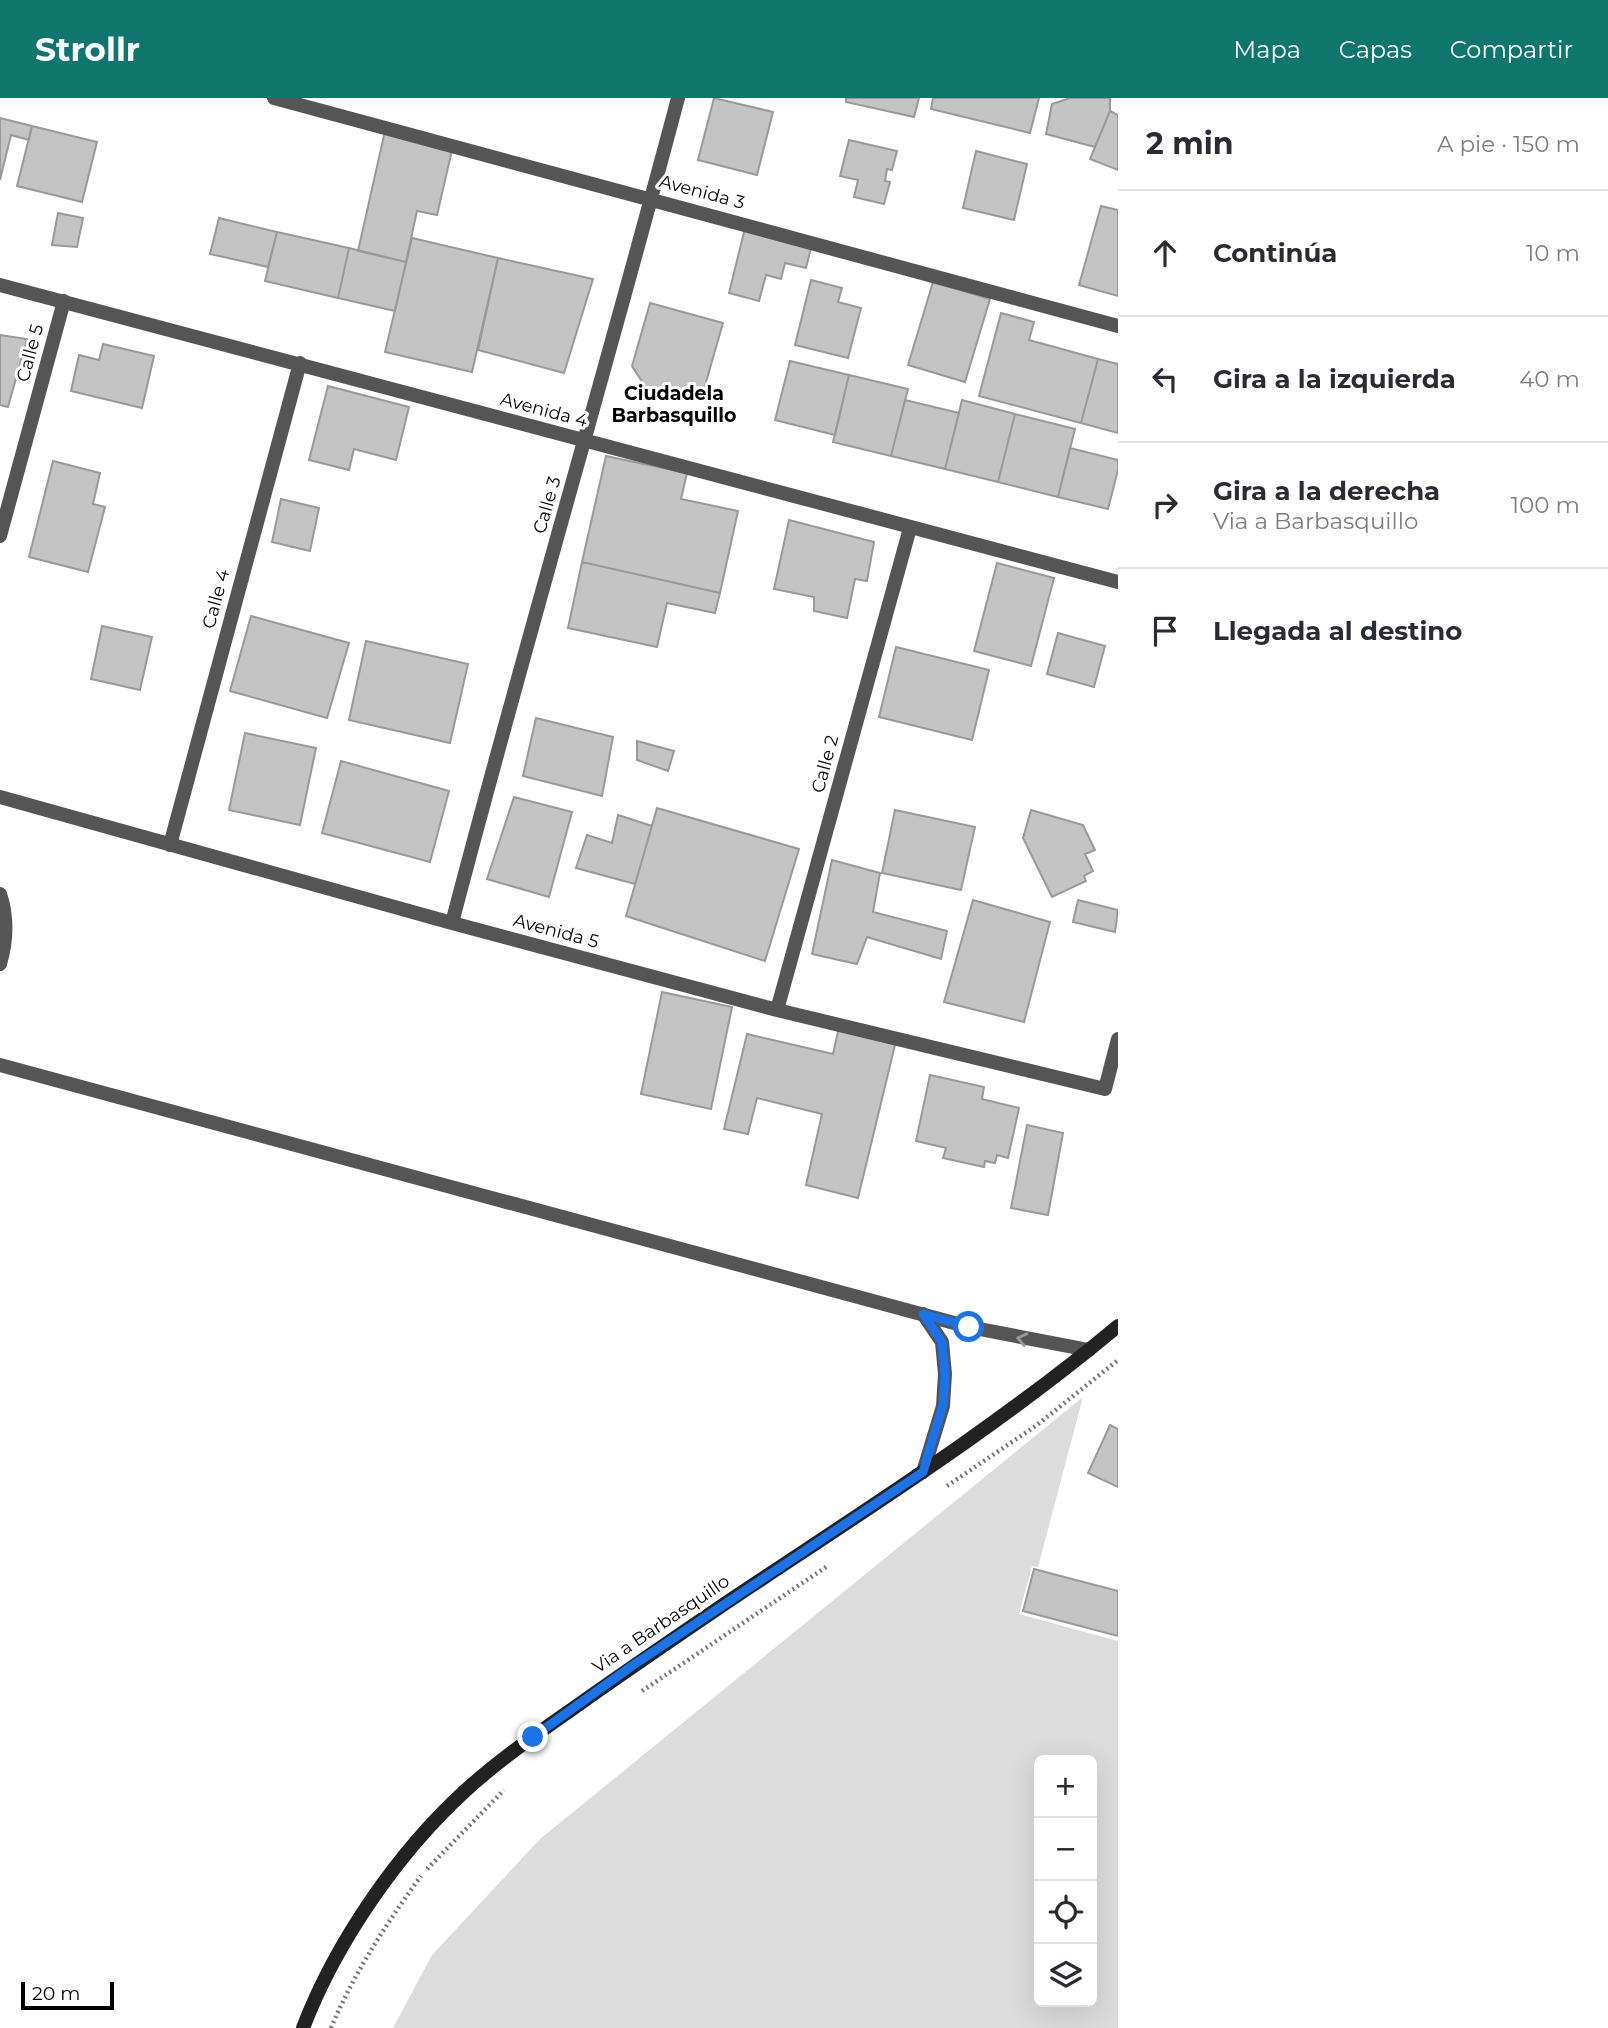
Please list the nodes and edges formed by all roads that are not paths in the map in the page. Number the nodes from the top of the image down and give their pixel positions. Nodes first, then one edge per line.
1 (274, 98) edge
2 (678, 98) edge
3 (652, 198) junction
4 (0, 285) edge
5 (64, 301) junction
6 (1118, 326) edge
7 (300, 363) junction
8 (586, 441) junction
9 (910, 528) junction
10 (0, 536) edge
11 (1118, 582) edge
12 (0, 796) edge
13 (170, 845) junction
14 (0, 894) edge
15 (452, 923) junction
16 (0, 964) edge
17 (777, 1010) junction
18 (1118, 1039) edge
19 (0, 1065) edge
20 (923, 1314) junction
21 (1118, 1326) edge
22 (1089, 1350) junction
23 (923, 1472) junction
24 (303, 2028) edge

1 - 3 street, Avenida 3
2 - 3 street, Calle 3
3 - 6 street, Avenida 3
3 - 8 street, Calle 3
4 - 5 street, Avenida 4
5 - 7 street, Avenida 4
5 - 10 street, Calle 5
7 - 8 street, Avenida 4
7 - 13 street, Calle 4
8 - 9 street, Avenida 4
8 - 15 street, Calle 3
9 - 11 street, Avenida 4
9 - 17 street, Calle 2
12 - 13 street, Avenida 5
13 - 15 street, Avenida 5
14 - 16 street
15 - 17 street, Avenida 5
17 - 18 street, Avenida 5
19 - 20 street
22 -> 20 street
20 - 23 street
21 - 22 main road, Via a Barbasquillo
22 - 23 main road, Via a Barbasquillo
23 - 24 main road, Via a Barbasquillo

